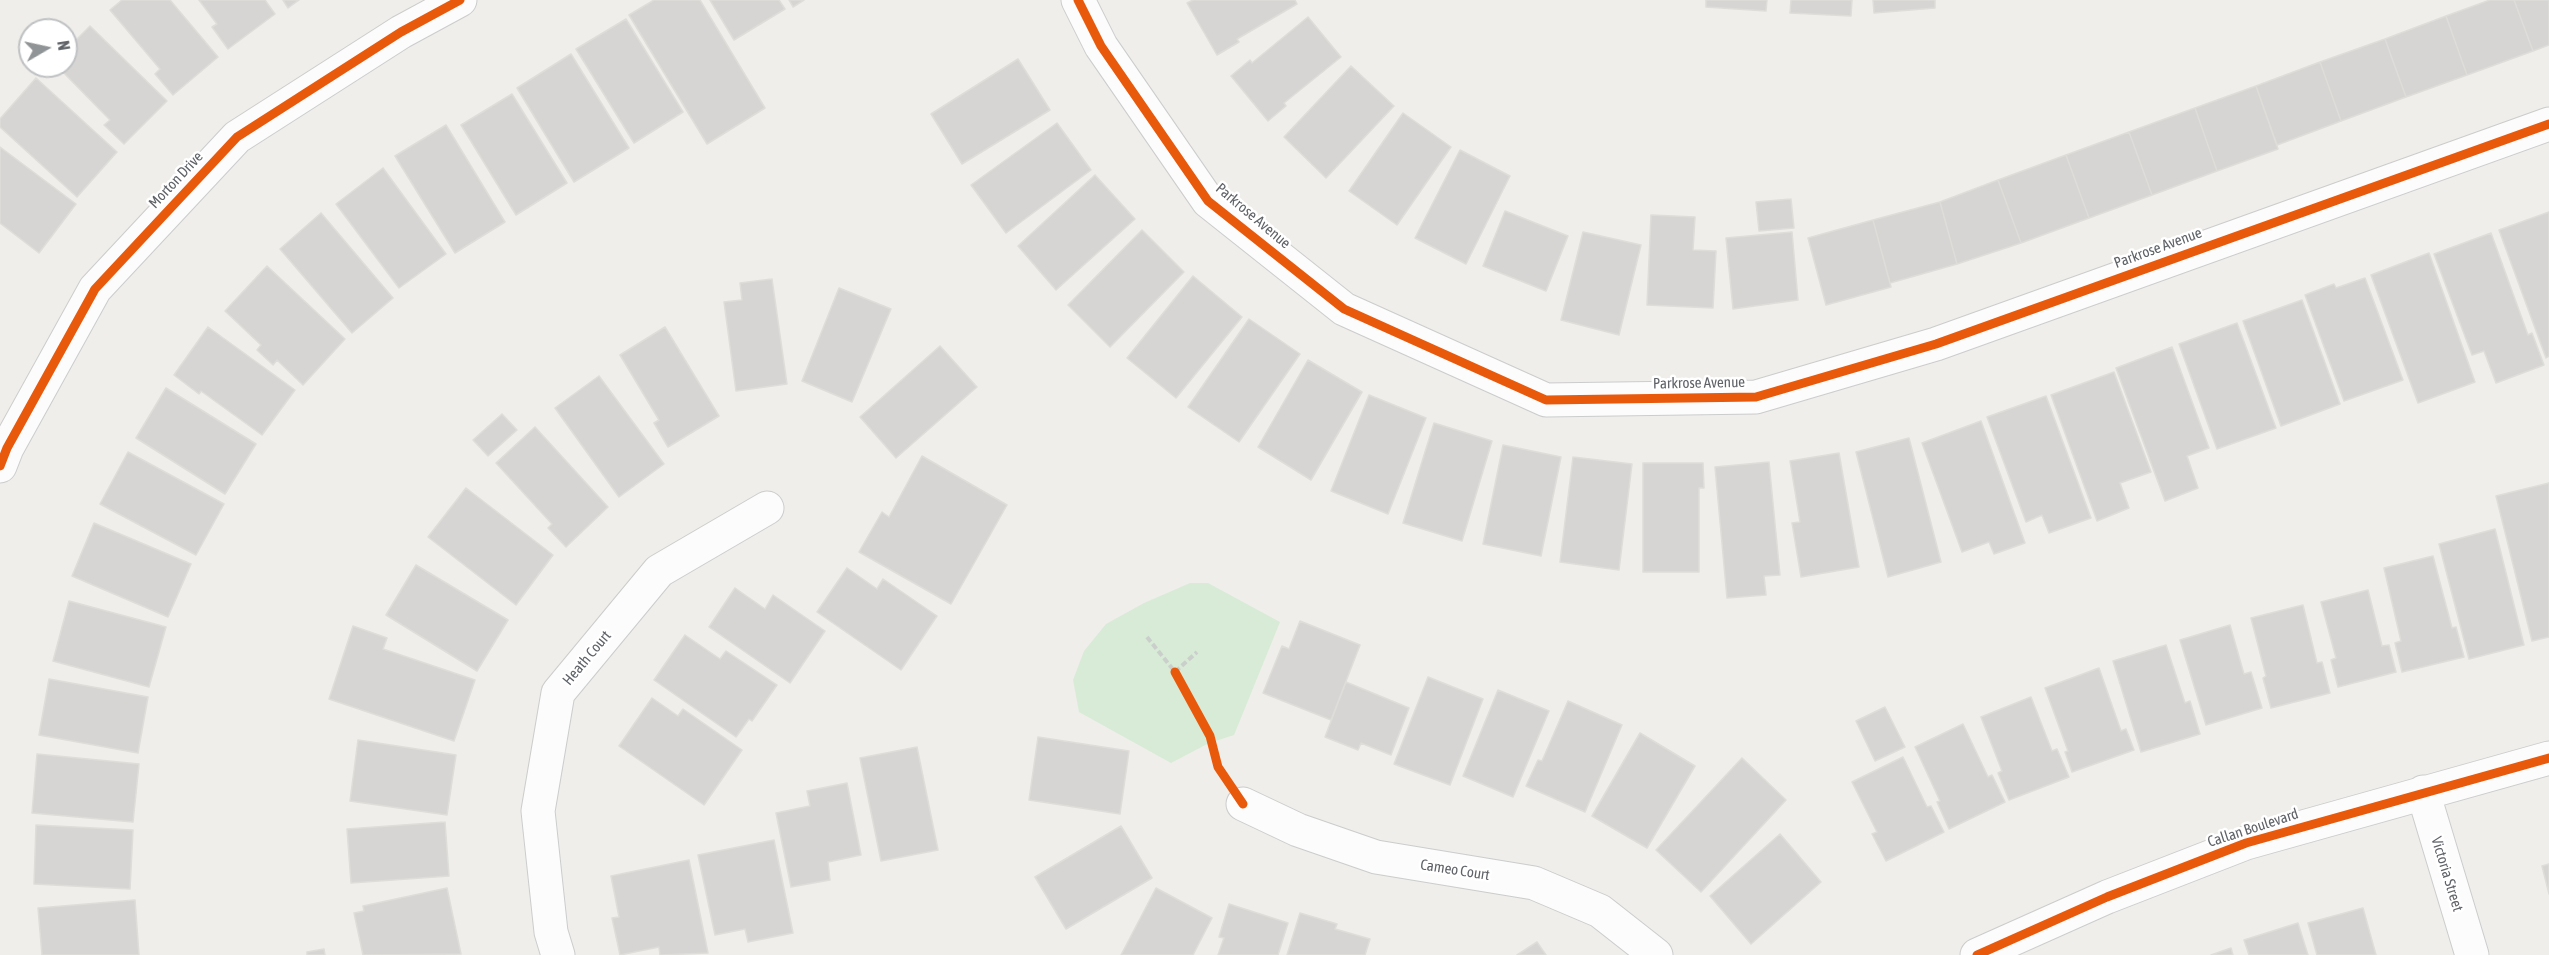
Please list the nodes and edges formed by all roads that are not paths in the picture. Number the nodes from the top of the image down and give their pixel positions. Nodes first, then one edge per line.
1 (460, 0) edge
2 (1078, 0) edge
3 (2549, 124) edge
4 (0, 466) edge
5 (767, 508) dead end
6 (2549, 758) edge
7 (2423, 792) junction
8 (1243, 804) dead end
9 (558, 955) edge
10 (1656, 955) edge
11 (1977, 955) edge
12 (2472, 955) edge

1 - 4 street, Morton Drive
2 - 3 street, Parkrose Avenue
5 - 9 street, Heath Court
6 - 7 street, Callan Boulevard
7 - 11 street, Callan Boulevard
7 - 12 street, Victoria Street
8 - 10 street, Cameo Court

